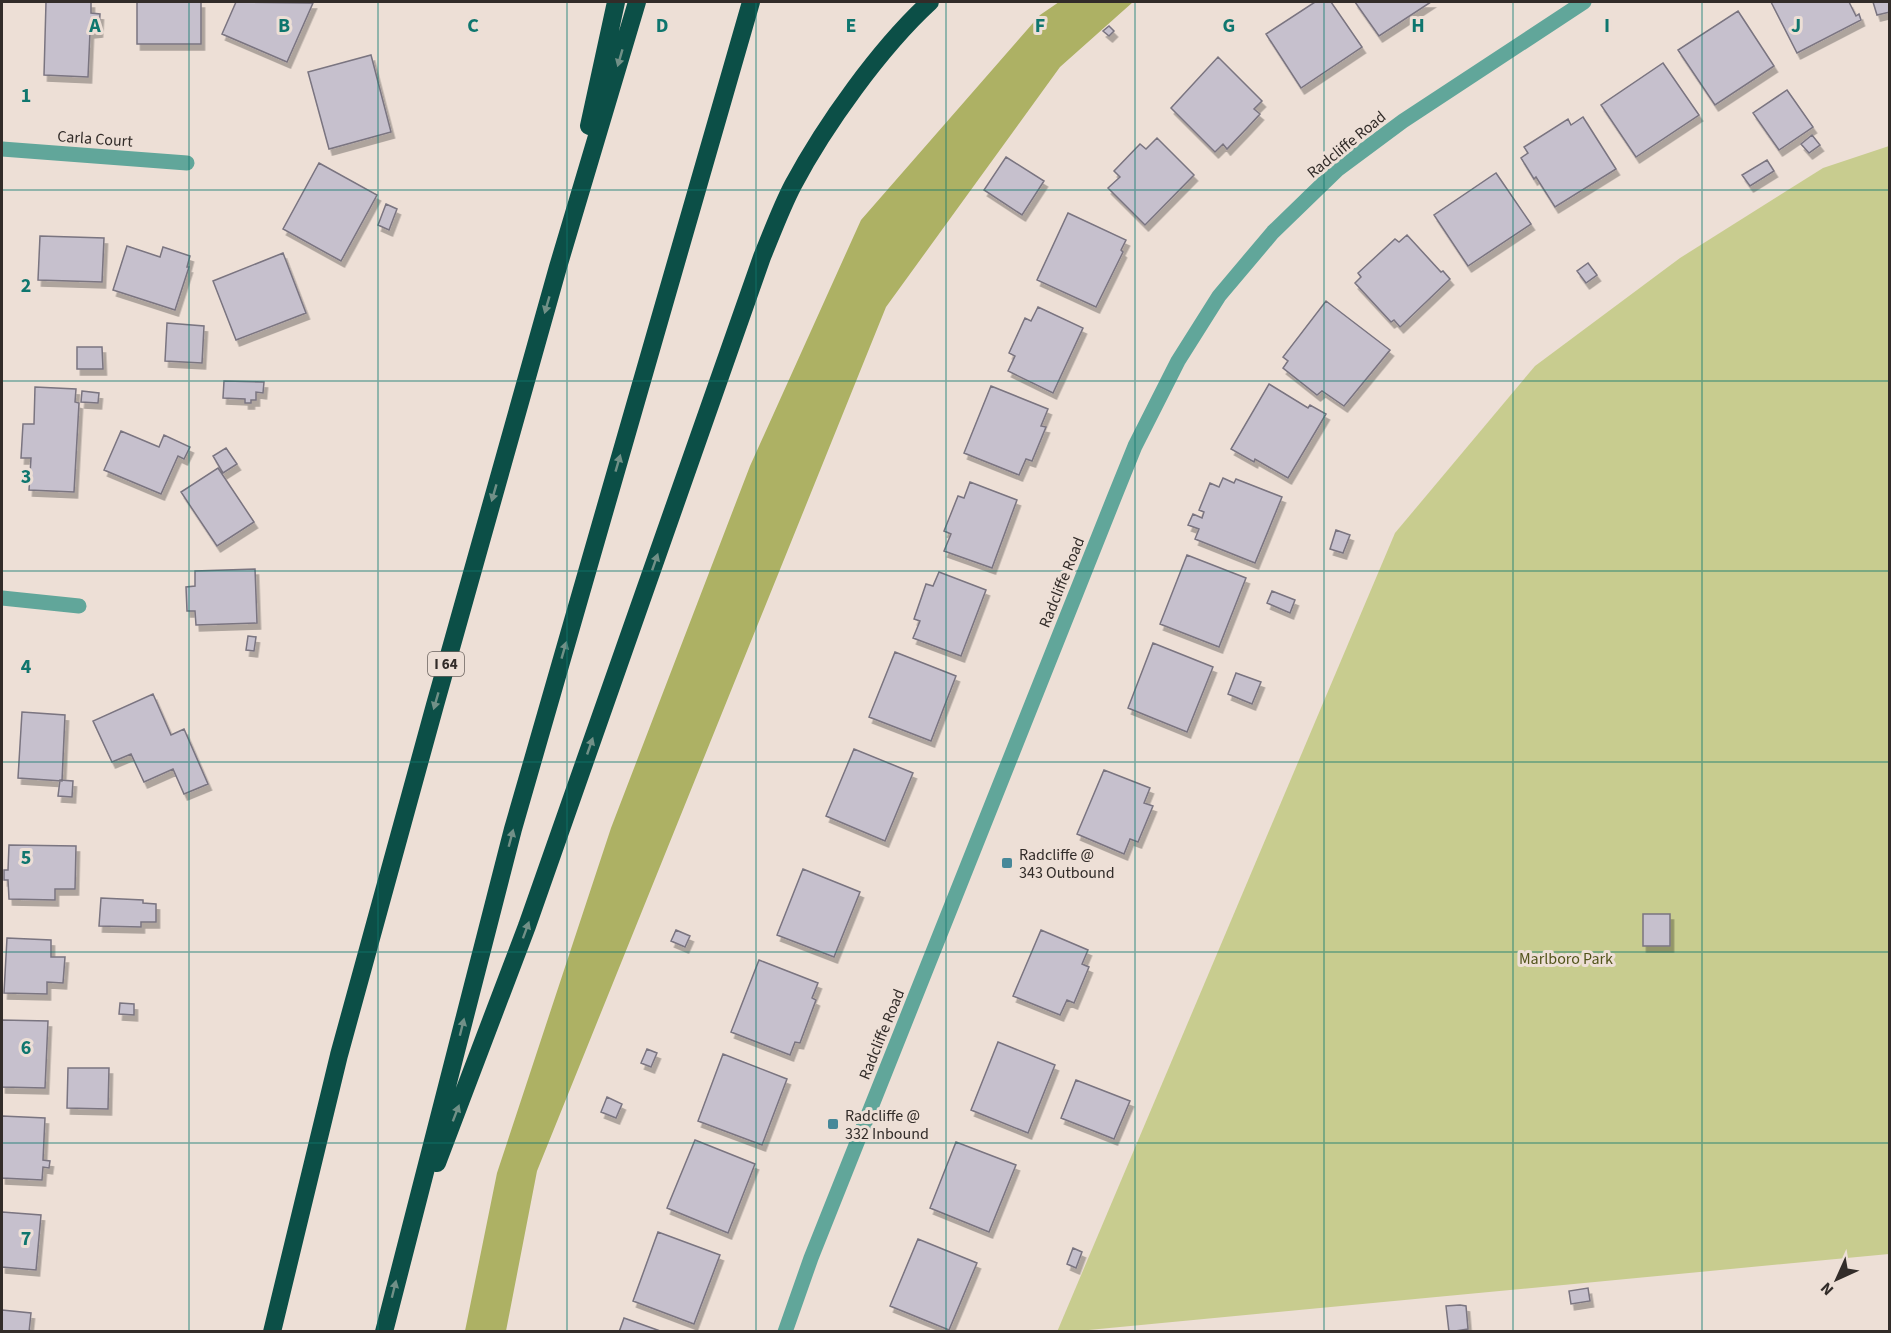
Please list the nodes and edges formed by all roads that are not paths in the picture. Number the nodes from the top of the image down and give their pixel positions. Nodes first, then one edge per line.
1 (615, 2) edge
2 (637, 2) edge
3 (751, 2) edge
4 (930, 2) edge
5 (1584, 2) edge
6 (2, 149) edge
7 (187, 164) dead end
8 (558, 267) junction
9 (2, 598) edge
10 (79, 606) dead end
11 (405, 1246) junction
12 (272, 1332) edge
13 (384, 1332) edge
14 (785, 1332) edge

1 - 8 highway
2 -> 8 highway, I 64
11 -> 3 highway
11 -> 4 highway
5 - 14 street, Radcliffe Road
6 - 7 street, Carla Court
8 -> 12 highway, I 64
9 - 10 street
13 -> 11 highway

